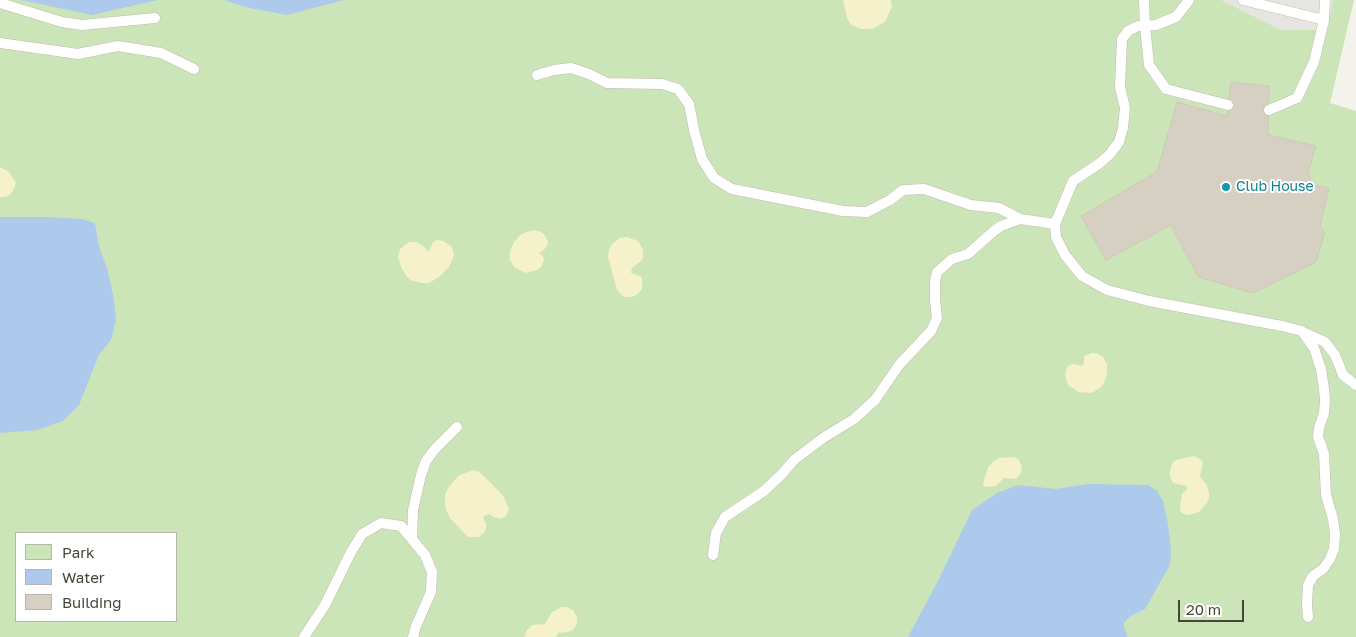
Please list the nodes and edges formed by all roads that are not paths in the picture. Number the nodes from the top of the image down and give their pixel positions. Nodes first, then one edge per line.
1 (1144, 0) edge
2 (1189, 0) edge
3 (1243, 0) edge
4 (1325, 0) edge
5 (0, 3) edge
6 (155, 18) dead end
7 (1324, 20) junction
8 (1145, 26) junction
9 (0, 42) edge
10 (194, 69) dead end
11 (537, 75) dead end
12 (1228, 104) dead end
13 (1269, 110) dead end
14 (1020, 219) junction
15 (1055, 224) junction
16 (1302, 331) junction
17 (1356, 385) edge
18 (457, 427) dead end
19 (412, 539) junction
20 (713, 555) dead end
21 (1308, 617) dead end
22 (304, 637) edge
23 (413, 637) edge

1 - 8 lane
2 - 8 lane
3 - 7 lane
4 - 7 lane
5 - 6 lane
7 - 13 lane
8 - 12 lane
8 - 15 lane
9 - 10 lane
11 - 14 lane
14 - 15 lane
14 - 20 lane
15 - 16 lane
16 - 17 lane
16 - 21 lane
18 - 19 lane
19 - 22 lane
19 - 23 lane

